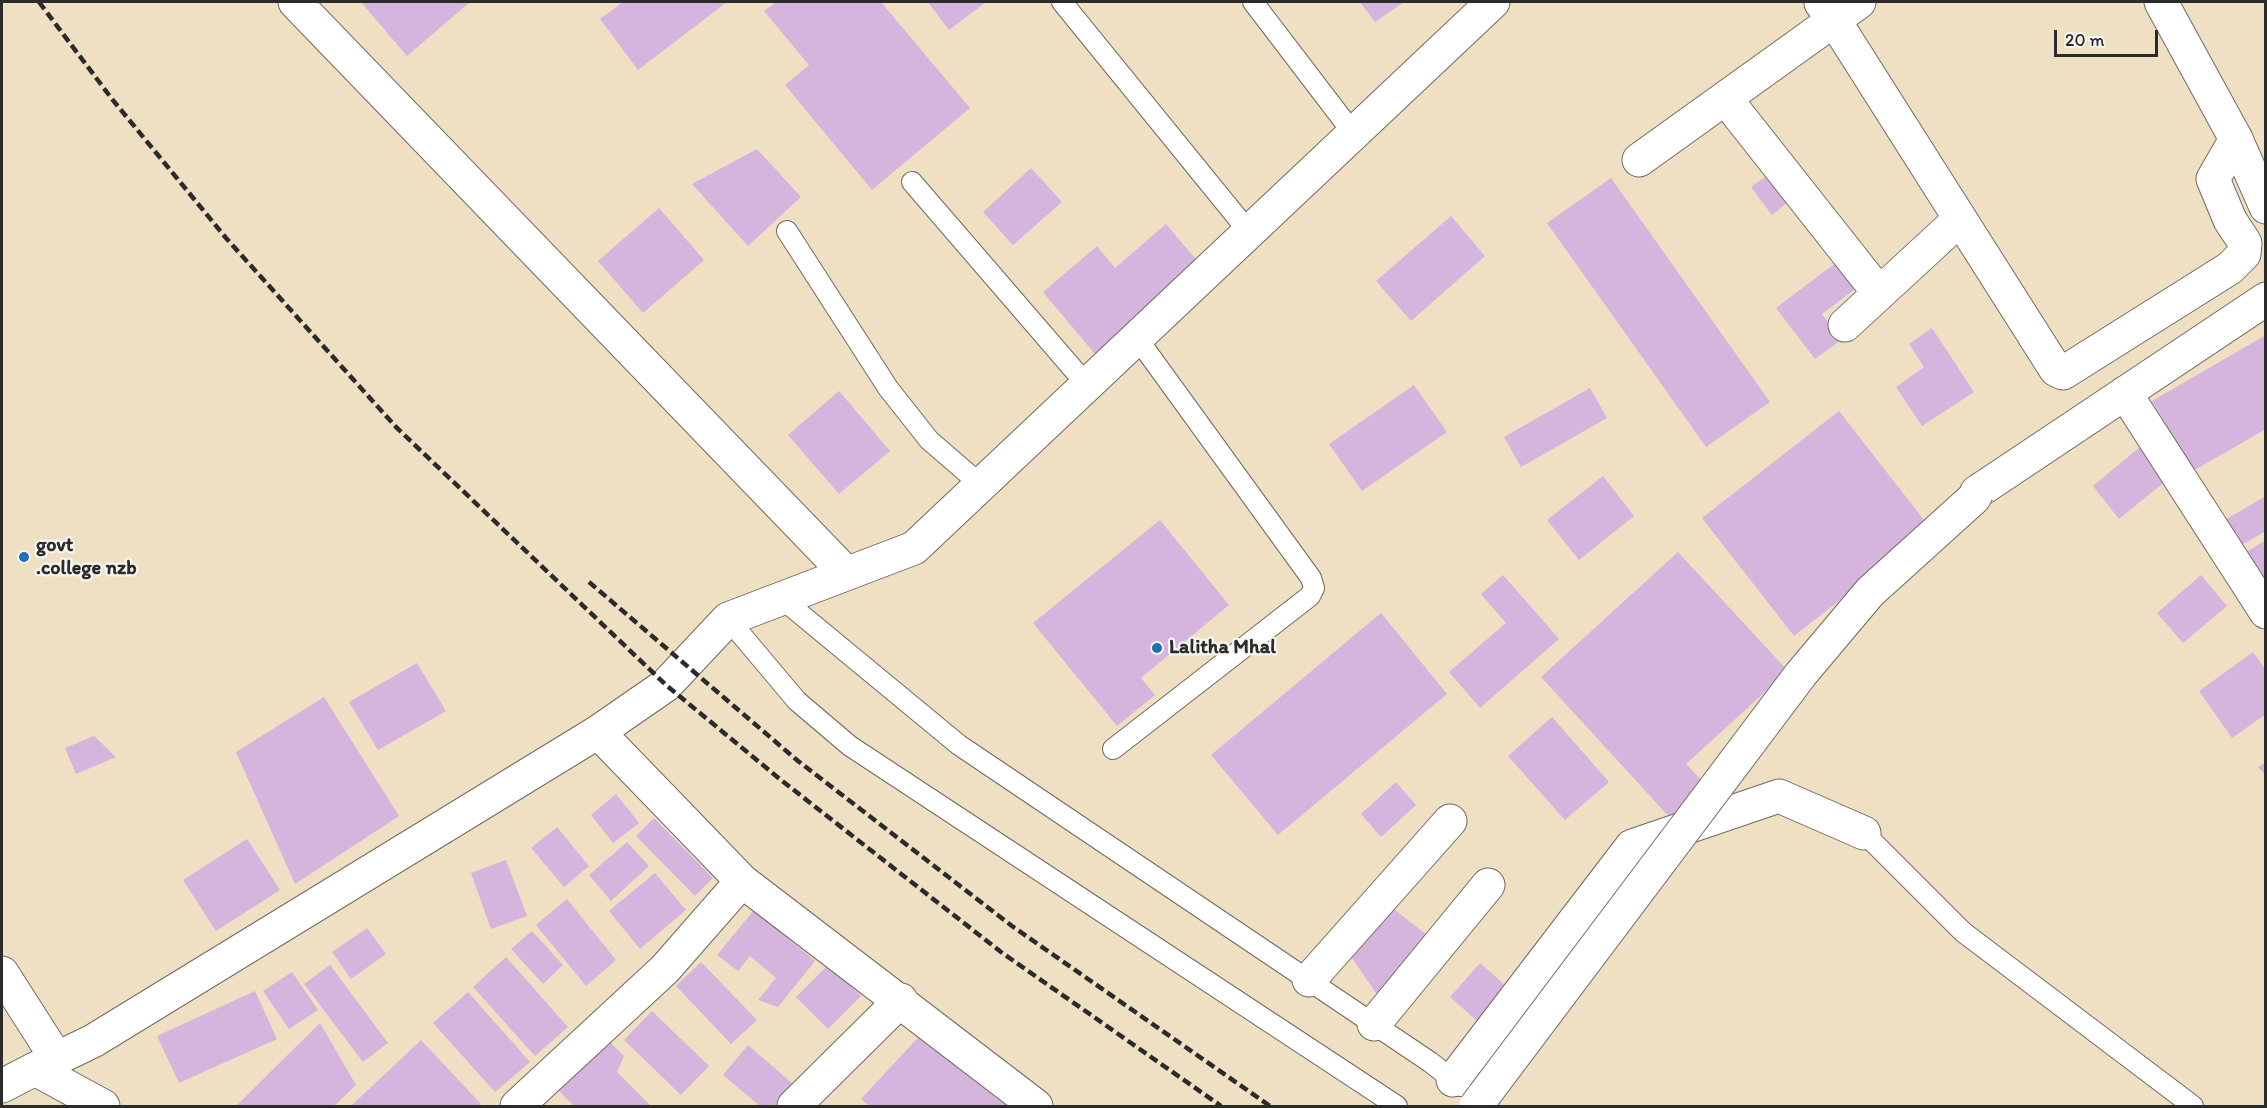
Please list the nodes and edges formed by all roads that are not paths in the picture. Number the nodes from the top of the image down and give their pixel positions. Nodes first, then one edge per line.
1 (295, 2) edge
2 (1062, 2) edge
3 (1253, 2) edge
4 (1493, 2) edge
5 (2161, 2) edge
6 (1838, 8) edge
7 (1725, 98) junction
8 (1353, 134) junction
9 (2236, 139) junction
10 (1639, 160) dead end
11 (912, 183) dead end
12 (2265, 207) edge
13 (1960, 219) junction
14 (787, 231) dead end
15 (1249, 232) junction
16 (1879, 292) junction
17 (2265, 299) edge
18 (1845, 325) dead end
19 (1137, 338) junction
20 (1086, 385) junction
21 (2125, 393) junction
22 (981, 485) junction
23 (846, 573) junction
24 (781, 598) junction
25 (2265, 612) edge
26 (728, 619) junction
27 (598, 732) junction
28 (1113, 749) dead end
29 (1450, 821) dead end
30 (1864, 833) joint
31 (742, 880) junction
32 (1488, 885) dead end
33 (2, 973) edge
34 (1309, 980) junction
35 (902, 1000) junction
36 (1374, 1024) junction
37 (46, 1064) junction
38 (1453, 1080) junction
39 (2, 1086) edge
40 (103, 1107) edge
41 (517, 1107) edge
42 (794, 1107) edge
43 (1036, 1107) edge
44 (1397, 1107) edge
45 (1476, 1107) edge
46 (1486, 1107) edge
47 (2193, 1107) edge

1 - 23 street
2 - 15 lane
3 - 8 lane
4 - 8 street
5 - 9 street
6 - 7 street
6 - 13 street
7 - 10 street
7 - 16 street
8 - 15 street
9 - 12 street
9 - 13 street
11 - 20 lane
13 - 16 street
14 - 22 lane
15 - 19 street
16 - 18 street
17 - 21 street
19 - 20 street
19 - 28 lane
20 - 22 street
21 - 25 street
21 - 45 street, bridge
22 - 23 street
23 - 24 street
24 - 26 street
24 - 34 lane
26 - 27 street
26 - 44 lane
27 - 31 street
27 - 37 street
29 - 34 street
30 - 38 street
30 - 47 lane
31 - 35 street
31 - 41 street
32 - 36 street
33 - 37 street
34 - 36 lane
35 - 42 street
35 - 43 street
36 - 38 lane
37 - 39 street
37 - 40 street
38 - 46 lane

